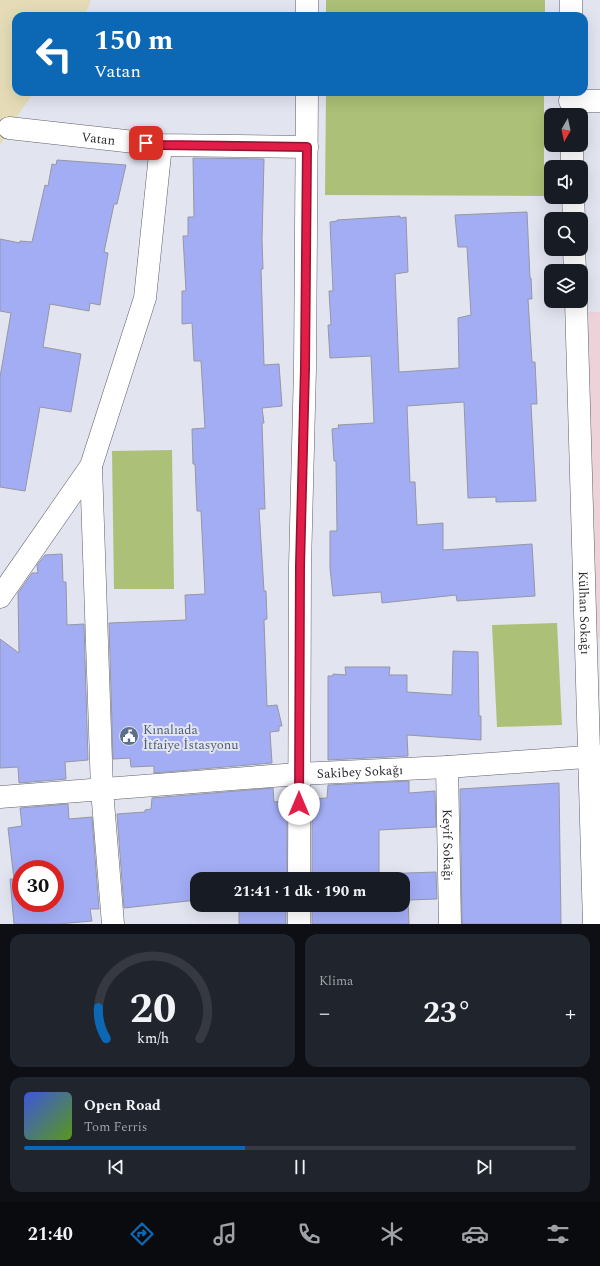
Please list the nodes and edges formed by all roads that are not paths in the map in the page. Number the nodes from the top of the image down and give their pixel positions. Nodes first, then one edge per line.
1 (307, 0) edge
2 (571, 0) edge
3 (307, 12) edge
4 (571, 12) edge
5 (307, 96) edge
6 (600, 101) edge
7 (570, 103) edge
8 (9, 128) dead end
9 (161, 145) junction
10 (307, 147) junction
11 (576, 308) edge
12 (90, 466) junction
13 (0, 597) edge
14 (594, 757) edge
15 (447, 767) junction
16 (298, 774) junction
17 (102, 790) junction
18 (0, 797) edge
19 (299, 872) edge
20 (299, 912) edge
21 (113, 924) edge
22 (300, 924) edge
23 (450, 924) edge
24 (594, 924) edge

1 - 3 street
2 - 4 street
5 - 10 street
6 - 7 street
8 - 9 street, Vatan
9 - 10 street, Vatan
9 - 12 street
10 - 16 street
11 - 14 street, Külhan Sokağı
12 - 13 street
12 - 17 street
14 - 15 street, Sakibey Sokağı
14 - 24 street, Külhan Sokağı
15 - 16 street, Sakibey Sokağı
15 - 23 street, Keyif Sokağı
16 - 17 street, Sakibey Sokağı
16 - 19 street
17 - 18 street, Sakibey Sokağı
17 - 21 street
20 - 22 street

